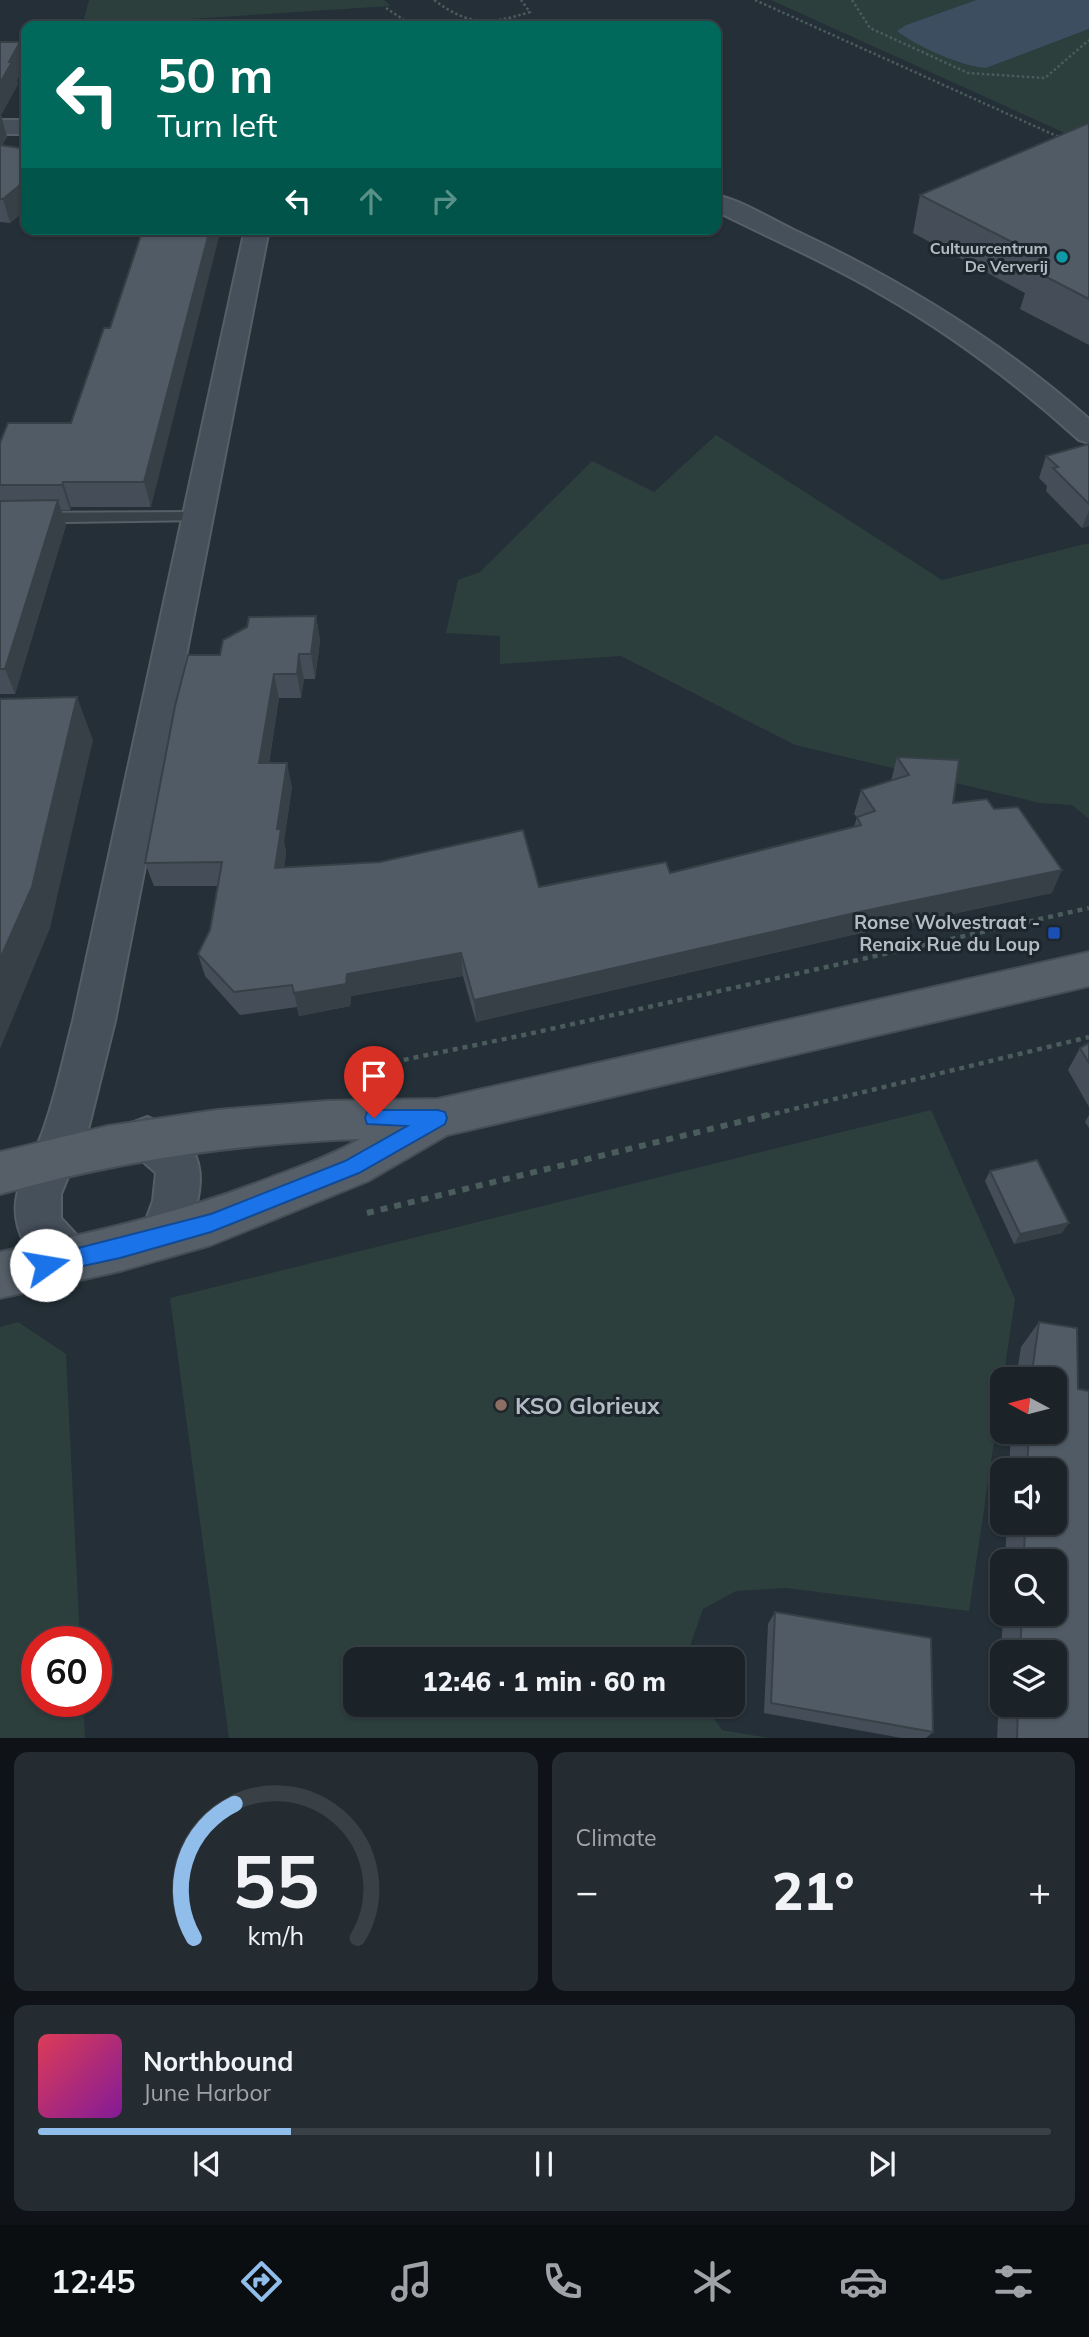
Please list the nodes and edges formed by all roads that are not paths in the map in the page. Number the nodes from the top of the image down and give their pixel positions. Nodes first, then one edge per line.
1 (0, 127) edge
2 (21, 127) edge
3 (721, 205) edge
4 (256, 235) edge
5 (1089, 434) edge
6 (198, 517) junction
7 (0, 518) edge
8 (1089, 970) edge
9 (438, 1118) junction
10 (147, 1137) junction
11 (51, 1159) junction
12 (0, 1173) edge
13 (163, 1236) junction
14 (68, 1259) junction
15 (0, 1276) edge

1 - 2 street
3 - 5 street
4 - 6 street
6 - 7 lane
6 - 11 street
8 - 9 main road
9 - 10 main road
9 - 13 main road
10 - 11 main road
10 - 13 street
11 - 12 main road
11 - 14 street
13 - 14 main road
14 - 15 main road

